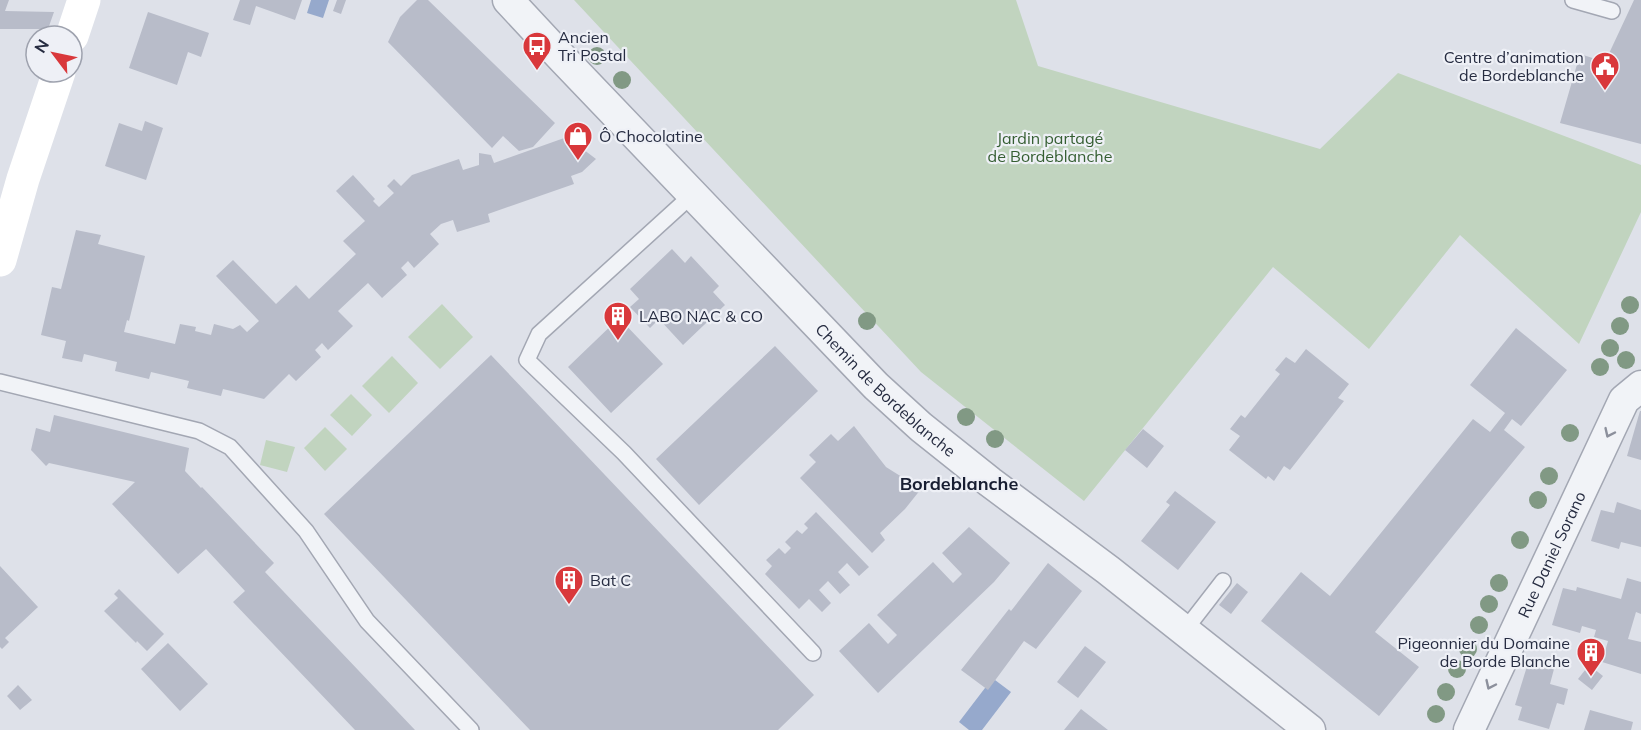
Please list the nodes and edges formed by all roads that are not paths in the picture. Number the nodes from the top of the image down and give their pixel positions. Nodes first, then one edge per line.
1 (84, 0) edge
2 (508, 0) edge
3 (1574, 0) edge
4 (1612, 10) dead end
5 (76, 24) edge
6 (55, 84) edge
7 (692, 195) junction
8 (0, 260) edge
9 (0, 382) edge
10 (1641, 386) edge
11 (1223, 581) dead end
12 (1185, 630) junction
13 (813, 653) dead end
14 (471, 730) edge
15 (1310, 730) edge
16 (1469, 730) edge

1 - 5 main road
2 - 7 street, Chemin de Bordeblanche
3 - 4 lane
6 - 8 main road
7 - 12 street, Chemin de Bordeblanche
7 - 13 lane
9 - 14 lane
10 -> 16 street, Rue Daniel Sorano
11 - 12 lane
12 - 15 street, Chemin de Bordeblanche

